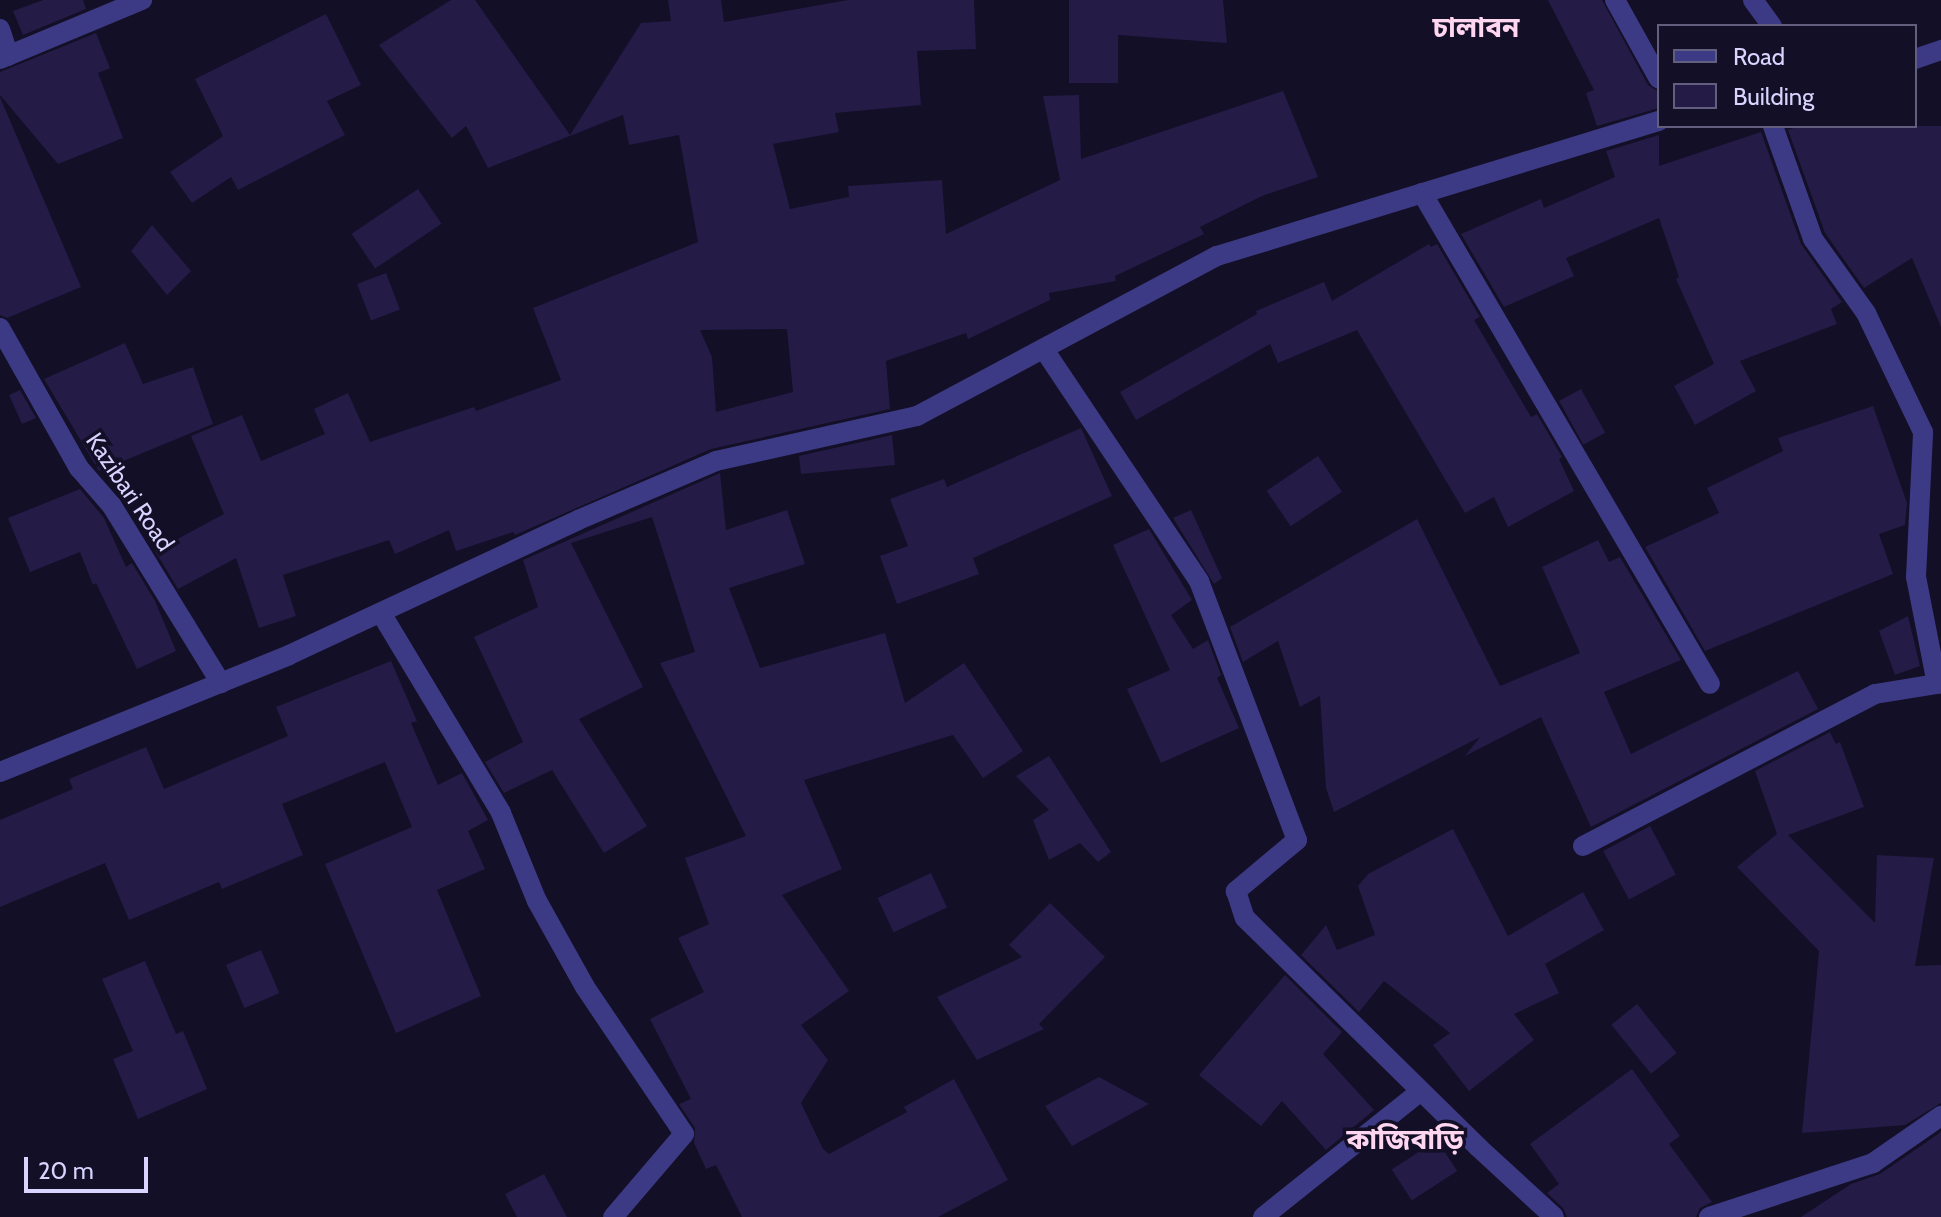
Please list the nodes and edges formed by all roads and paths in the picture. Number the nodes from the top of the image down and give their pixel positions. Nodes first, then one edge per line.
1 (142, 0) edge
2 (1615, 0) edge
3 (1753, 0) edge
4 (1771, 24) edge
5 (0, 29) edge
6 (1941, 50) edge
7 (4, 57) edge
8 (1917, 58) edge
9 (1657, 75) edge
10 (1657, 122) edge
11 (1774, 128) edge
12 (1422, 193) junction
13 (0, 328) edge
14 (1045, 351) junction
15 (381, 613) junction
16 (221, 683) junction
17 (1710, 684) dead end
18 (0, 772) edge
19 (1583, 846) dead end
20 (1421, 1091) junction
21 (1941, 1116) edge
22 (613, 1217) edge
23 (1263, 1217) edge
24 (1554, 1217) edge
25 (1709, 1217) edge

1 - 7 street
2 - 9 street
3 - 4 street
5 - 7 street
6 - 8 street
10 - 12 street
11 - 19 street
12 - 14 street
12 - 17 street
13 - 16 street, Kazibari Road
14 - 15 street
14 - 20 street
15 - 16 street
15 - 22 street
16 - 18 street
20 - 23 street
20 - 24 street
21 - 25 street

